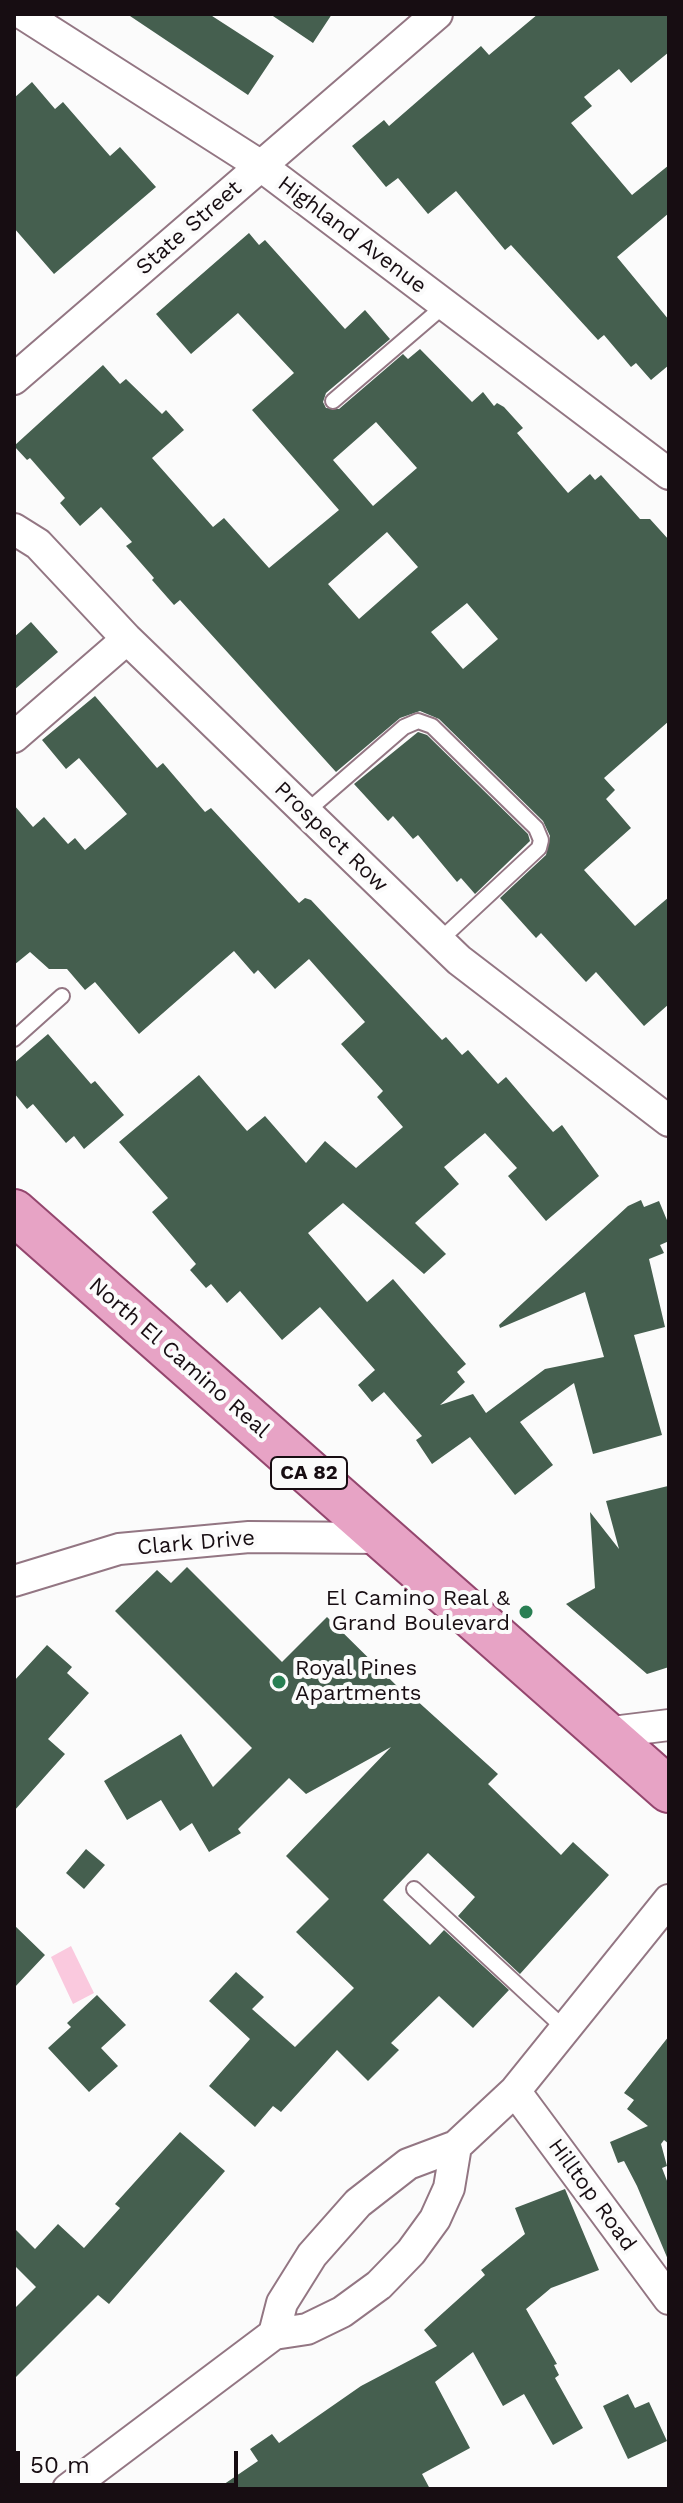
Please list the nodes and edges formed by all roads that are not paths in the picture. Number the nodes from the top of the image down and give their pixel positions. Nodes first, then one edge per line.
1 (23, 14) edge
2 (437, 14) edge
3 (261, 166) junction
4 (445, 305) junction
5 (14, 379) edge
6 (333, 401) dead end
7 (669, 474) edge
8 (14, 529) edge
9 (127, 639) junction
10 (14, 737) edge
11 (306, 812) junction
12 (439, 941) junction
13 (62, 996) dead end
14 (14, 1039) edge
15 (669, 1121) edge
16 (14, 1212) edge
17 (383, 1538) junction
18 (14, 1581) edge
19 (669, 1725) edge
20 (604, 1733) junction
21 (669, 1790) edge
22 (414, 1889) dead end
23 (669, 1900) edge
24 (565, 2029) junction
25 (515, 2091) junction
26 (456, 2146) junction
27 (669, 2299) edge
28 (274, 2334) junction
29 (68, 2489) edge

1 - 3 street, Highland Avenue
2 - 3 street, State Street
3 - 4 street, Highland Avenue
3 - 5 street, State Street
4 - 6 lane
4 - 7 street, Highland Avenue
8 - 9 street, Prospect Row
9 - 10 street
9 - 11 street, Prospect Row
11 - 12 street, Prospect Row
11 - 12 lane
12 - 15 street, Prospect Row
13 - 14 lane
16 - 17 main road, North El Camino Real / CA 82
17 - 18 street, Clark Drive
17 - 20 main road, North El Camino Real / CA 82
19 - 20 street
20 - 21 main road, North El Camino Real / CA 82
22 - 24 lane
23 - 24 street
24 - 25 street
25 - 26 street
25 - 27 street, Hilltop Road
26 - 28 street
26 - 28 street
28 - 29 street

